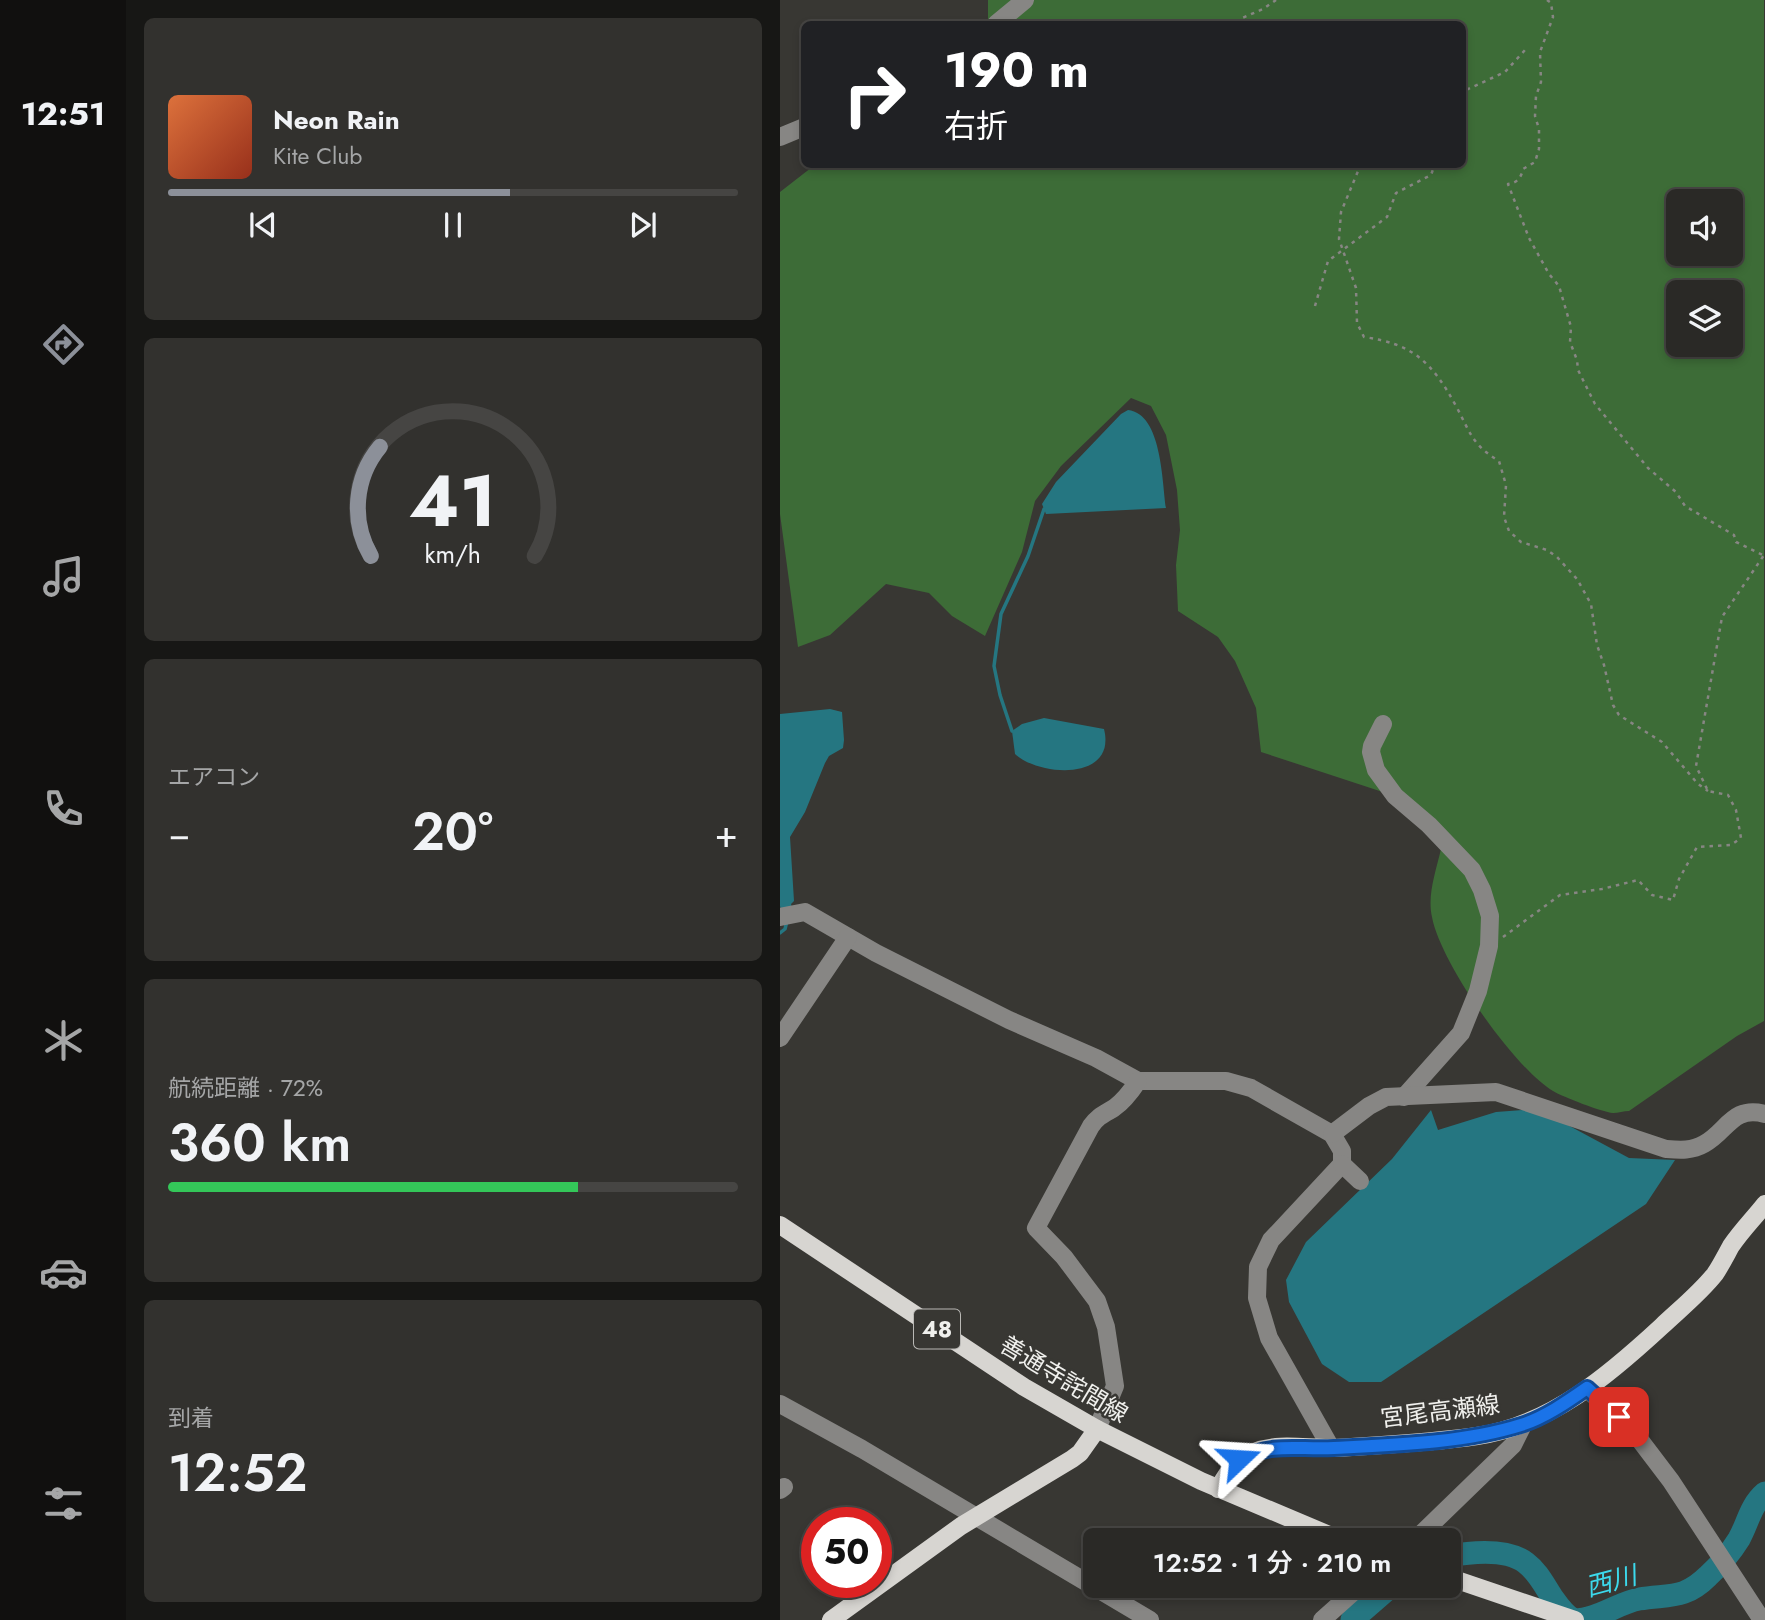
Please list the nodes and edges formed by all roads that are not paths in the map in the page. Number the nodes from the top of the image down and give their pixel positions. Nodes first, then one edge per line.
1 (1025, 0) edge
2 (1000, 21) edge
3 (801, 128) edge
4 (780, 137) edge
5 (1383, 724) dead end
6 (780, 917) edge
7 (848, 937) junction
8 (780, 1038) edge
9 (1138, 1081) junction
10 (1404, 1097) junction
11 (1765, 1114) edge
12 (1332, 1134) junction
13 (1342, 1164) junction
14 (1360, 1181) dead end
15 (1765, 1204) edge
16 (780, 1225) edge
17 (1587, 1388) junction
18 (780, 1404) edge
19 (1523, 1425) junction
20 (1097, 1429) junction
21 (1331, 1448) junction
22 (1218, 1489) junction
23 (975, 1517) junction
24 (1312, 1528) edge
25 (1427, 1528) edge
26 (1461, 1581) edge
27 (1347, 1598) edge
28 (831, 1620) edge
29 (1150, 1620) edge
30 (1322, 1620) edge
31 (1575, 1620) edge
32 (1762, 1620) edge

1 - 2 street
3 - 4 street
5 - 10 street
6 - 7 street
7 - 8 street
7 - 9 street
9 - 12 street
9 - 20 street
10 - 11 street
10 - 12 street
12 - 13 street
13 - 14 street
13 - 21 street
15 - 17 main road, 宮尾高瀬線
16 - 20 main road, 善通寺詫間線 / 48
17 - 19 main road, 宮尾高瀬線
17 - 32 street
18 - 23 street
19 - 21 main road, 宮尾高瀬線
19 - 25 street
20 - 22 main road, 善通寺詫間線 / 48
20 - 23 main road
21 - 22 main road, 宮尾高瀬線
22 - 24 main road, 善通寺詫間線 / 48
23 - 28 main road
23 - 29 street
26 - 31 main road
27 - 30 street

